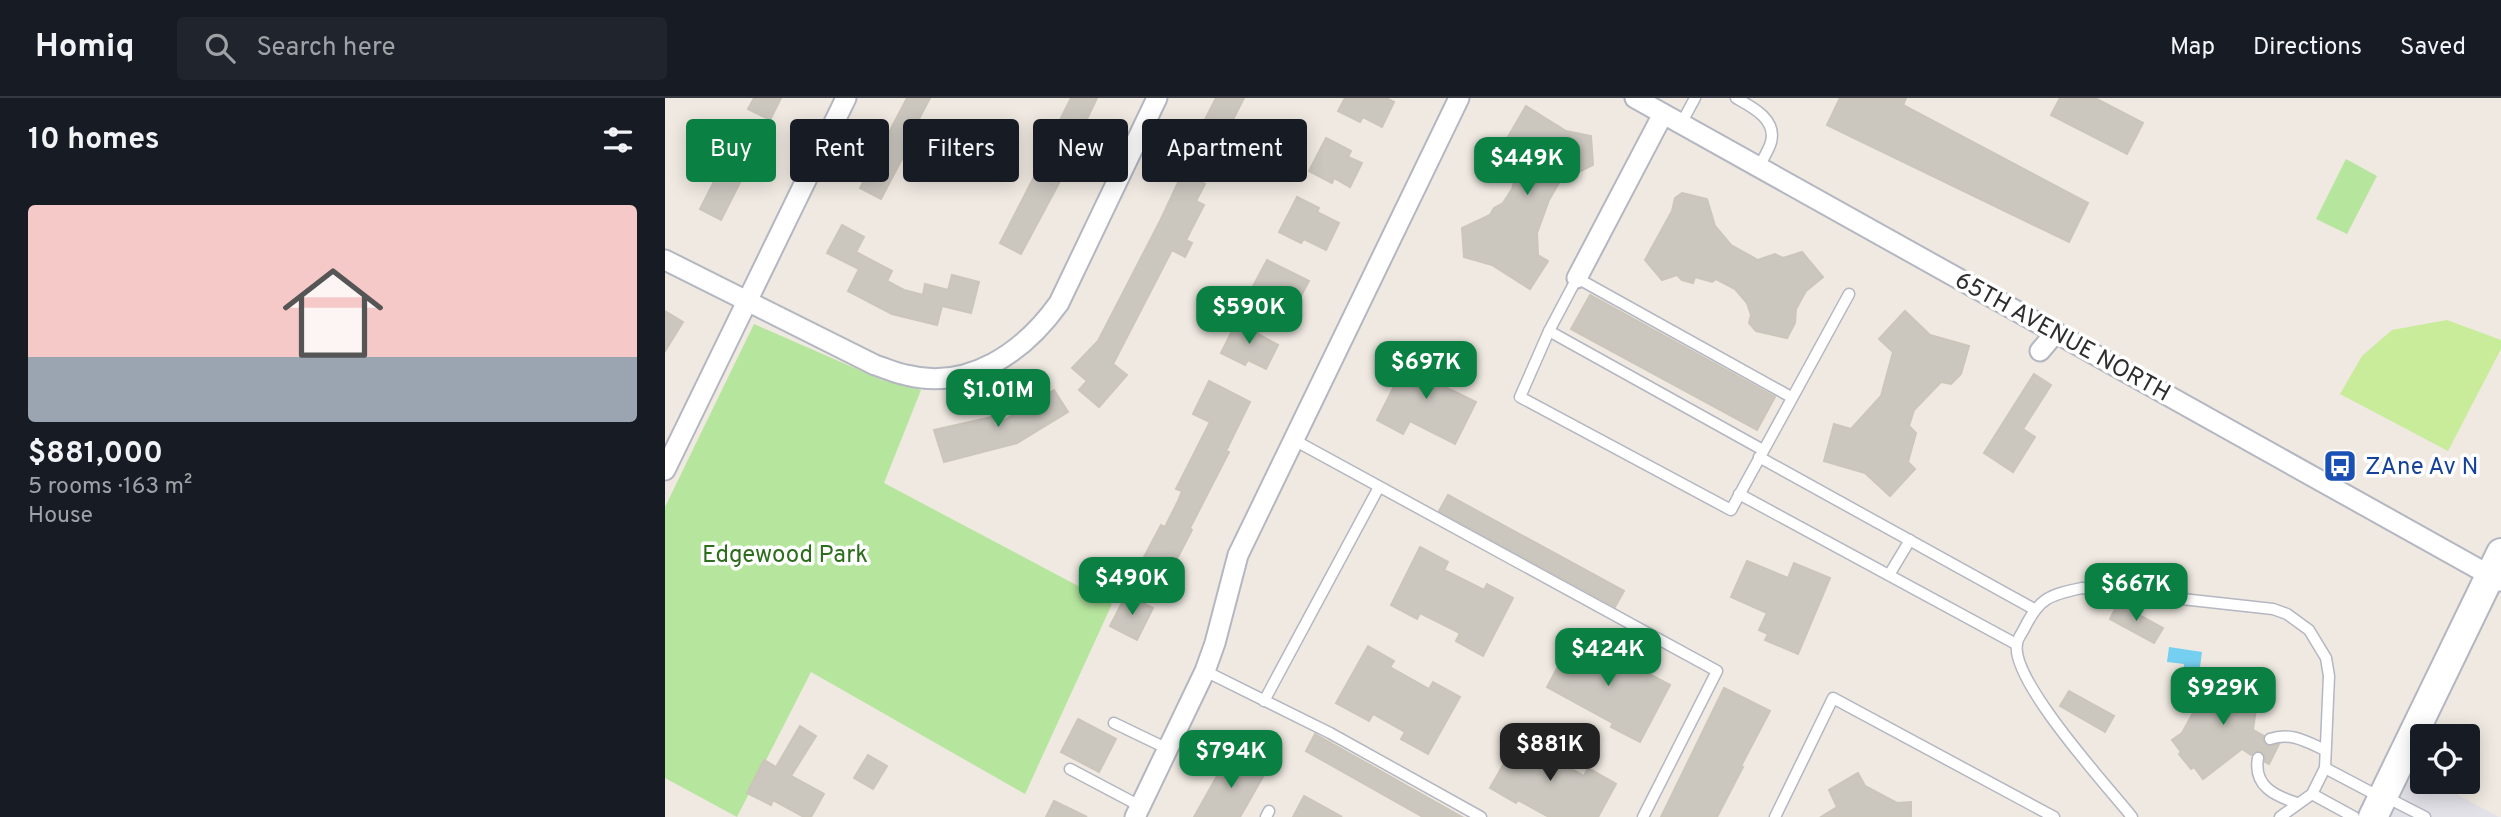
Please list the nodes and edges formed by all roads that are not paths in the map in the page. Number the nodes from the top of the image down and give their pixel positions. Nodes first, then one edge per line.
1 (846, 98) edge
2 (1157, 98) edge
3 (1459, 98) edge
4 (1635, 98) edge
5 (1695, 98) edge
6 (1736, 98) edge
7 (1663, 114) junction
8 (1681, 124) junction
9 (1759, 167) junction
10 (665, 260) edge
11 (1577, 278) junction
12 (1849, 294) dead end
13 (747, 301) junction
14 (1549, 331) junction
15 (2056, 332) junction
16 (2040, 351) dead end
17 (1791, 397) junction
18 (1294, 440) junction
19 (1761, 454) junction
20 (665, 470) edge
21 (1379, 487) junction
22 (1739, 494) junction
23 (1910, 540) junction
24 (2497, 570) edge
25 (1889, 575) junction
26 (2034, 609) junction
27 (2016, 644) junction
28 (1205, 671) junction
29 (1264, 701) junction
30 (1114, 723) dead end
31 (2270, 739) dead end
32 (1168, 748) junction
33 (2325, 750) junction
34 (2258, 758) dead end
35 (2325, 768) junction
36 (1070, 769) dead end
37 (2312, 794) junction
38 (2297, 803) junction
39 (2380, 804) edge
40 (1137, 812) edge
41 (1481, 817) edge
42 (1643, 817) edge
43 (1775, 817) edge
44 (2054, 817) edge
45 (2132, 817) edge
46 (2280, 817) edge
47 (2354, 817) edge
48 (2425, 817) edge

1 - 13 street
2 - 13 street
3 - 18 street
4 - 7 street, 65TH AVENUE NORTH
5 - 8 lane
6 - 9 lane
7 - 8 street, 65TH AVENUE NORTH
7 - 11 street
8 - 9 street, 65TH AVENUE NORTH
9 - 15 street, 65TH AVENUE NORTH
10 - 13 street
11 - 14 lane
11 - 17 lane
12 - 17 lane
13 - 20 street
14 - 19 lane
14 - 22 lane
15 - 16 street
15 - 24 street, 65TH AVENUE NORTH
17 - 19 lane
18 - 21 lane
18 - 28 street
19 - 22 lane
19 - 23 lane
21 - 29 lane
21 - 42 lane
22 - 25 lane
23 - 25 lane
23 - 26 lane
24 - 39 street
25 - 27 lane
26 - 27 lane
26 - 33 lane
27 - 45 lane
28 - 29 lane
28 - 32 street
29 - 41 lane
30 - 32 lane
31 - 33 lane
32 - 40 street
33 - 35 lane
34 - 38 lane
35 - 37 lane
35 - 39 lane
36 - 40 lane
37 - 38 lane
37 - 47 lane
38 - 46 lane
39 - 48 lane
43 - 44 lane

